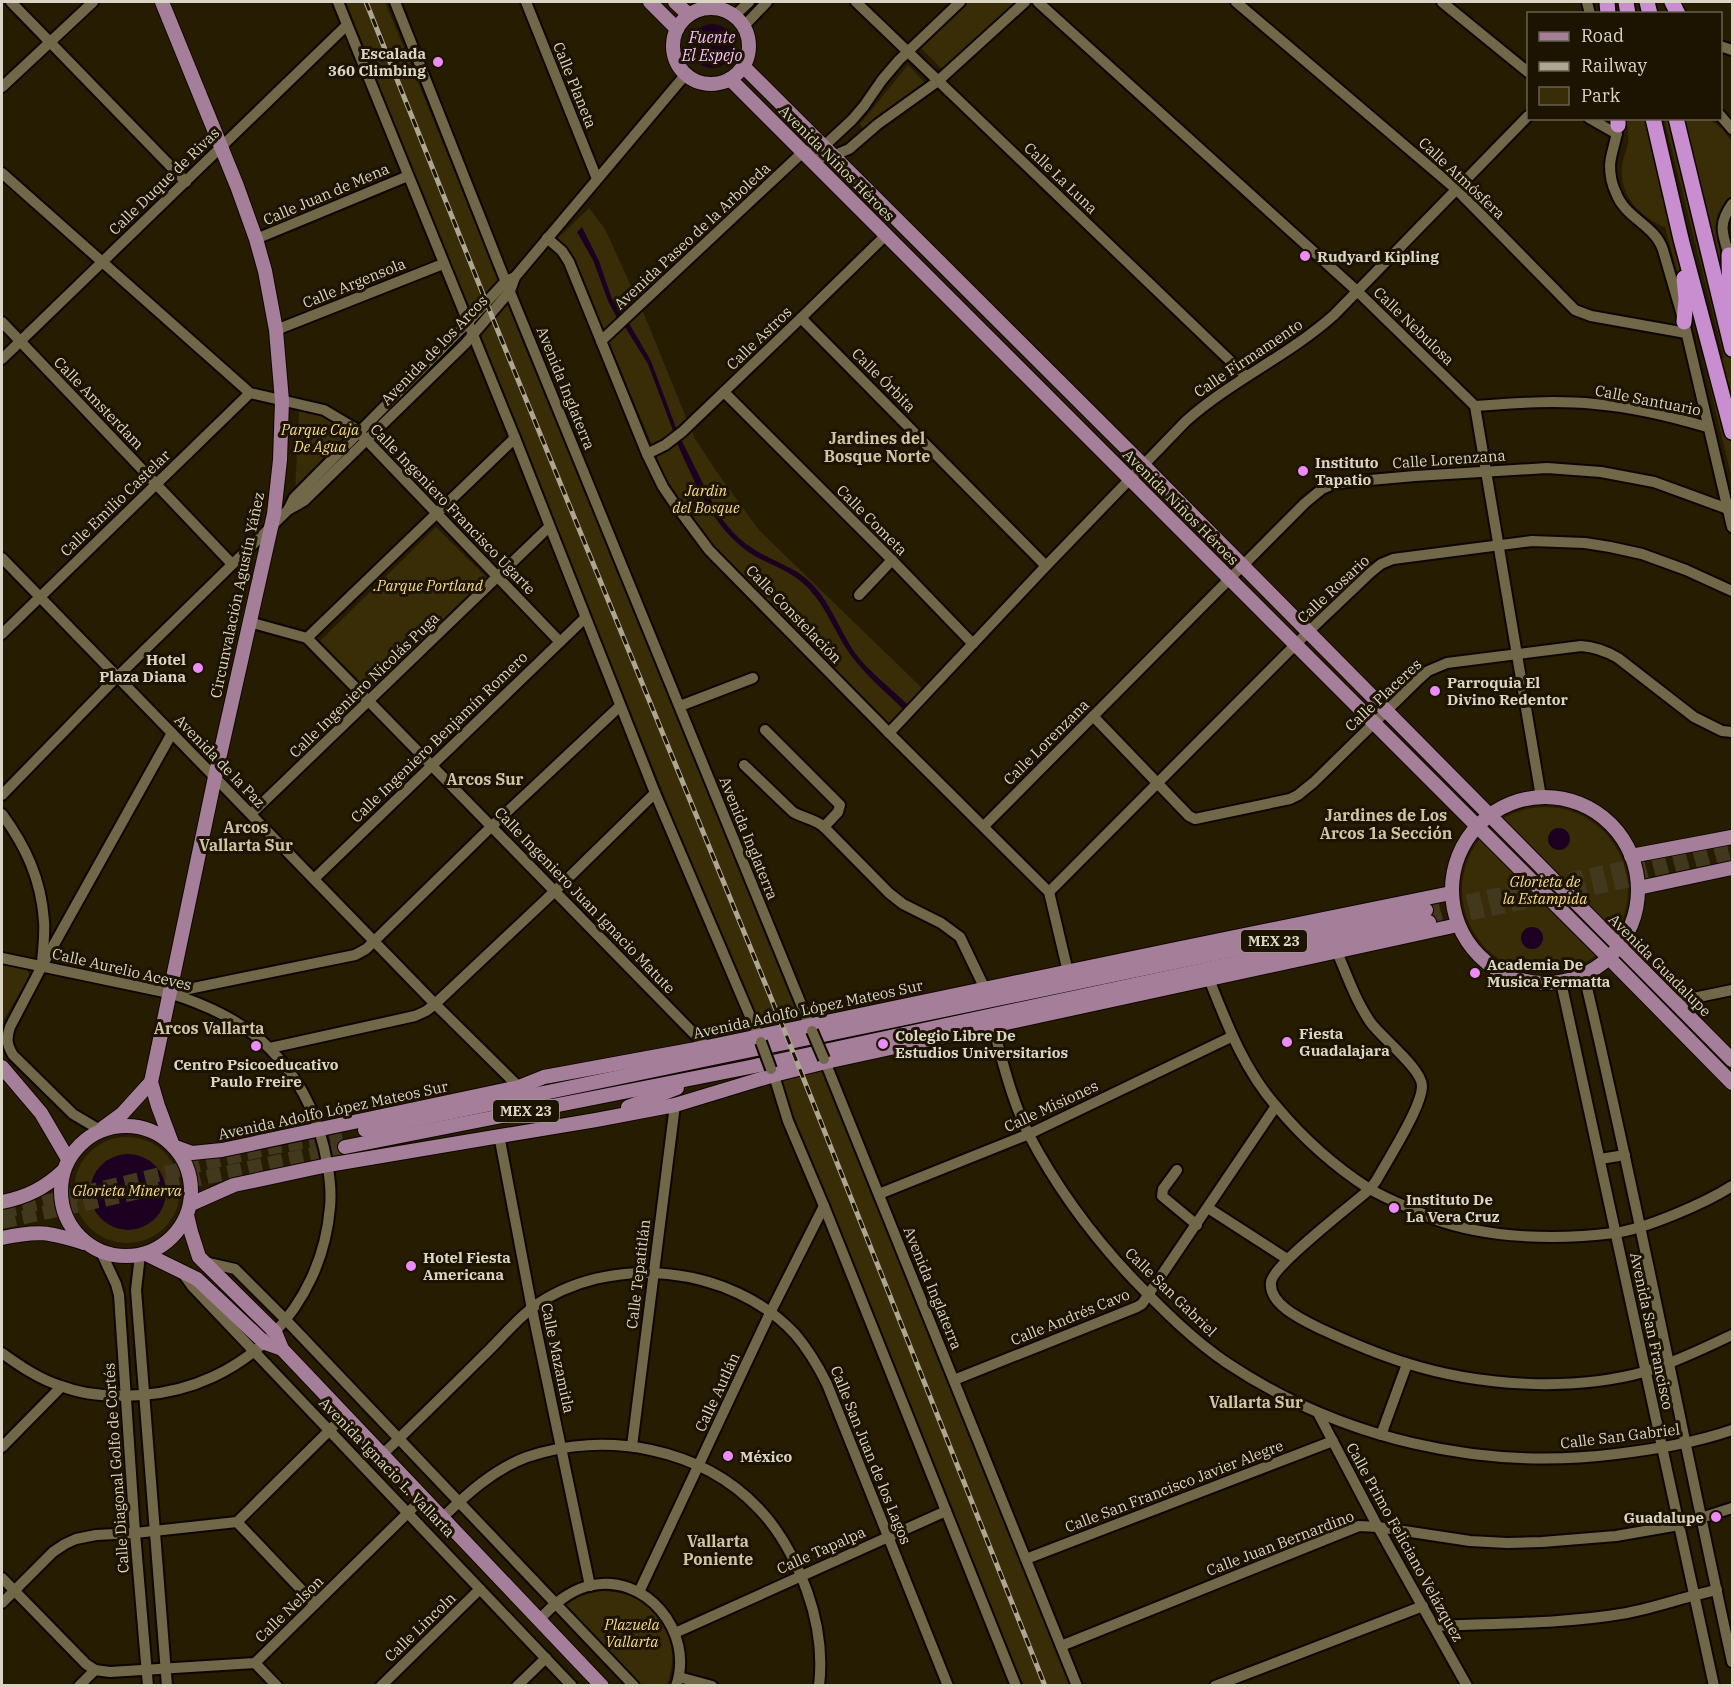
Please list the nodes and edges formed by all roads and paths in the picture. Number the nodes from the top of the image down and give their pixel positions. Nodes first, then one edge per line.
1 (11, 2) edge
2 (93, 2) edge
3 (162, 2) edge
4 (338, 2) edge
5 (395, 2) edge
6 (526, 2) edge
7 (650, 2) edge
8 (675, 2) edge
9 (749, 2) edge
10 (767, 2) edge
11 (856, 2) edge
12 (960, 2) edge
13 (1025, 2) edge
14 (1038, 2) edge
15 (1236, 2) edge
16 (1442, 2) edge
17 (689, 15) junction
18 (739, 21) junction
19 (347, 25) junction
20 (677, 29) junction
21 (50, 42) junction
22 (907, 52) junction
23 (744, 66) junction
24 (1527, 71) edge
25 (687, 74) junction
26 (730, 79) junction
27 (938, 81) junction
28 (2, 87) edge
29 (1527, 117) edge
30 (1722, 117) edge
31 (1598, 120) edge
32 (1653, 120) edge
33 (1676, 120) edge
34 (1617, 124) edge
35 (1732, 129) edge
36 (222, 147) junction
37 (803, 152) junction
38 (828, 152) junction
39 (2, 173) edge
40 (408, 176) junction
41 (597, 179) junction
42 (186, 182) junction
43 (1457, 190) junction
44 (1732, 204) edge
45 (886, 235) junction
46 (547, 238) junction
47 (256, 239) junction
48 (1681, 239) junction
49 (102, 262) junction
50 (1731, 262) edge
51 (443, 264) junction
52 (510, 283) junction
53 (1358, 291) junction
54 (801, 318) junction
55 (2, 322) edge
56 (467, 323) junction
57 (1685, 328) junction
58 (276, 330) junction
59 (472, 335) junction
60 (20, 341) junction
61 (601, 341) junction
62 (1732, 346) edge
63 (2, 359) edge
64 (1246, 376) junction
65 (724, 392) junction
66 (250, 393) junction
67 (282, 401) junction
68 (1475, 406) junction
69 (1707, 427) junction
70 (358, 431) junction
71 (1732, 432) edge
72 (515, 438) junction
73 (368, 440) junction
74 (648, 454) junction
75 (1143, 465) junction
76 (1487, 472) junction
77 (1130, 479) junction
78 (156, 485) junction
79 (1728, 508) junction
80 (288, 510) junction
81 (437, 513) junction
82 (549, 526) junction
83 (271, 527) junction
84 (1732, 527) edge
85 (1499, 545) junction
86 (2, 558) edge
87 (892, 560) junction
88 (232, 564) junction
89 (1242, 565) junction
90 (1046, 566) junction
91 (498, 577) junction
92 (1229, 579) junction
93 (1732, 591) edge
94 (859, 595) dead end
95 (39, 597) junction
96 (585, 618) junction
97 (249, 622) junction
98 (1308, 632) junction
99 (2, 634) edge
100 (307, 638) junction
101 (560, 642) junction
102 (973, 644) junction
103 (1296, 645) junction
104 (1517, 654) junction
105 (117, 677) junction
106 (753, 678) dead end
107 (369, 701) junction
108 (620, 706) junction
109 (680, 706) junction
110 (1386, 711) junction
111 (1093, 716) junction
112 (1374, 723) junction
113 (765, 730) dead end
114 (1732, 732) edge
115 (172, 733) junction
116 (889, 733) junction
117 (432, 765) junction
118 (744, 765) dead end
119 (215, 777) junction
120 (1158, 783) junction
121 (655, 793) junction
122 (2, 795) edge
123 (1541, 797) junction
124 (2, 814) edge
125 (251, 814) junction
126 (1489, 815) junction
127 (820, 824) junction
128 (492, 826) junction
129 (984, 826) junction
130 (1477, 826) junction
131 (1732, 837) edge
132 (1631, 856) junction
133 (1732, 868) edge
134 (314, 879) junction
135 (1638, 888) junction
136 (555, 891) junction
137 (1049, 892) junction
138 (1451, 893) junction
139 (1458, 925) junction
140 (374, 941) junction
141 (1619, 947) junction
142 (1171, 950) junction
143 (1337, 952) junction
144 (2, 958) edge
145 (1609, 958) junction
146 (42, 966) junction
147 (1068, 972) junction
148 (1122, 973) junction
149 (1584, 975) junction
150 (1209, 979) junction
151 (1561, 982) junction
152 (1185, 985) junction
153 (1126, 987) junction
154 (985, 989) junction
155 (1732, 990) edge
156 (169, 993) junction
157 (1674, 1002) junction
158 (435, 1004) junction
159 (993, 1027) junction
160 (811, 1029) junction
161 (1231, 1037) junction
162 (760, 1039) junction
163 (707, 1047) junction
164 (270, 1048) junction
165 (825, 1060) junction
166 (1732, 1060) edge
167 (682, 1063) junction
168 (2, 1067) edge
169 (773, 1072) junction
170 (707, 1076) junction
171 (151, 1082) junction
172 (1732, 1083) edge
173 (519, 1087) junction
174 (675, 1104) junction
175 (1276, 1106) junction
176 (596, 1120) junction
177 (100, 1130) junction
178 (320, 1130) junction
179 (1029, 1134) junction
180 (499, 1135) junction
181 (173, 1146) junction
182 (1625, 1155) junction
183 (1600, 1159) junction
184 (66, 1164) junction
185 (328, 1165) junction
186 (1177, 1170) dead end
187 (1732, 1186) edge
188 (1370, 1189) junction
189 (879, 1194) junction
190 (2, 1202) edge
191 (824, 1206) junction
192 (1208, 1208) junction
193 (189, 1209) junction
194 (1197, 1225) junction
195 (1640, 1227) junction
196 (1616, 1233) junction
197 (2, 1238) edge
198 (88, 1244) junction
199 (101, 1252) junction
200 (143, 1255) junction
201 (1287, 1259) junction
202 (204, 1262) junction
203 (653, 1273) junction
204 (1149, 1296) junction
205 (532, 1309) junction
206 (770, 1313) junction
207 (286, 1320) junction
208 (275, 1332) junction
209 (1732, 1335) edge
210 (260, 1347) junction
211 (282, 1349) junction
212 (2, 1353) edge
213 (1668, 1362) junction
214 (1407, 1364) junction
215 (1646, 1371) junction
216 (954, 1380) junction
217 (61, 1387) junction
218 (144, 1395) junction
219 (125, 1396) junction
220 (1318, 1413) junction
221 (345, 1415) junction
222 (1732, 1430) edge
223 (329, 1431) junction
224 (1381, 1435) junction
225 (398, 1439) junction
226 (1333, 1441) junction
227 (1685, 1444) junction
228 (632, 1446) junction
229 (2, 1447) edge
230 (562, 1449) junction
231 (1662, 1449) junction
232 (382, 1455) junction
233 (699, 1466) junction
234 (423, 1498) junction
235 (458, 1502) junction
236 (1732, 1508) edge
237 (946, 1511) junction
238 (409, 1512) junction
239 (442, 1518) junction
240 (1701, 1518) junction
241 (237, 1522) junction
242 (1679, 1524) junction
243 (1378, 1527) junction
244 (154, 1531) junction
245 (135, 1533) junction
246 (888, 1537) junction
247 (1026, 1559) junction
248 (801, 1575) junction
249 (2, 1578) edge
250 (590, 1586) junction
251 (480, 1589) junction
252 (1717, 1590) junction
253 (14, 1591) junction
254 (639, 1592) junction
255 (1694, 1594) junction
256 (2, 1603) edge
257 (555, 1603) junction
258 (315, 1604) junction
259 (1423, 1606) junction
260 (539, 1620) junction
261 (1435, 1626) junction
262 (675, 1633) junction
263 (1061, 1646) junction
264 (546, 1658) junction
265 (1732, 1662) edge
266 (255, 1663) junction
267 (166, 1668) junction
268 (147, 1669) junction
269 (95, 1670) junction
270 (677, 1681) edge
271 (79, 1686) edge
272 (148, 1686) edge
273 (167, 1686) edge
274 (277, 1686) edge
275 (381, 1686) edge
276 (517, 1686) edge
277 (572, 1686) edge
278 (602, 1686) edge
279 (634, 1686) edge
280 (712, 1686) edge
281 (819, 1686) edge
282 (948, 1686) edge
283 (1016, 1686) edge
284 (1077, 1686) edge
285 (1215, 1686) edge
286 (1467, 1686) edge
287 (1714, 1686) edge

1 - 21 street
2 - 21 street
3 - 36 main road, Circunvalación Agustín Yáñez
4 - 19 street
5 - 52 street, Avenida Inglaterra
6 - 41 street, Calle Planeta
7 - 20 main road
8 - 17 main road
9 - 18 street
10 - 18 street
11 - 22 street, Calle La Luna
12 - 22 street
13 - 27 street, Avenida Paseo de la Arboleda
14 - 53 street, Calle Nebulosa
15 - 43 street, Calle Atmósfera
16 - 24 street
17 - 18 main road
17 - 20 main road
18 - 23 main road
19 - 36 street, Calle Duque de Rivas
19 - 40 street
20 - 25 main road
21 - 28 street
21 - 42 street
22 - 27 street, Calle La Luna
22 - 38 street
23 - 26 main road
23 - 38 main road, Avenida Niños Héroes
25 - 26 main road
25 - 41 street, Avenida de los Arcos
26 - 37 main road, Avenida Niños Héroes
27 - 38 street, Avenida Paseo de la Arboleda
27 - 64 street, Calle La Luna
29 - 43 street, Calle Firmamento
30 - 35 street
31 - 34 street
32 - 48 highway
33 - 62 highway
34 - 57 street
36 - 42 street, Calle Duque de Rivas
36 - 47 main road, Circunvalación Agustín Yáñez
37 - 38 street, Avenida Paseo de la Arboleda
37 - 45 main road, Avenida Niños Héroes
37 - 61 street, Avenida Paseo de la Arboleda
38 - 75 main road, Avenida Niños Héroes
39 - 49 street
40 - 47 street, Calle Juan de Mena
40 - 51 street
41 - 46 street, Avenida de los Arcos
42 - 49 street, Calle Duque de Rivas
43 - 53 street, Calle Firmamento
43 - 57 street, Calle Atmósfera
44 - 50 street
45 - 54 street, Calle Astros
45 - 77 main road, Avenida Niños Héroes
46 - 52 street, Avenida de los Arcos
46 - 61 street, Calle Constelación
47 - 58 main road, Circunvalación Agustín Yáñez
48 - 57 highway
48 - 71 highway
49 - 60 street, Calle Duque de Rivas
49 - 66 street
50 - 62 highway
51 - 56 street
51 - 58 street, Calle Argensola
52 - 56 street, Avenida de los Arcos
52 - 59 street, Avenida de los Arcos
52 - 109 street, Avenida Inglaterra
53 - 64 street, Calle Firmamento
53 - 68 street, Calle Nebulosa
54 - 65 street, Calle Astros
54 - 90 street, Calle Órbita
55 - 60 street, Calle Amsterdam
56 - 59 street
56 - 70 street, Avenida de los Arcos
57 - 69 street
58 - 67 main road, Circunvalación Agustín Yáñez
59 - 72 street
59 - 73 street, Avenida de los Arcos
60 - 63 street, Calle Duque de Rivas
60 - 78 street, Calle Amsterdam
61 - 74 street, Calle Constelación
64 - 75 street, Calle Firmamento
65 - 74 street, Calle Astros
65 - 87 street, Calle Cometa
66 - 67 street, Calle Ingeniero Francisco Ugarte
66 - 78 street, Calle Emilio Castelar
67 - 70 street, Calle Ingeniero Francisco Ugarte
67 - 83 main road, Circunvalación Agustín Yáñez
68 - 69 street, Calle Santuario
68 - 76 street
69 - 79 street
70 - 73 street, Calle Ingeniero Francisco Ugarte
70 - 80 street, Avenida de los Arcos
72 - 81 street
72 - 82 street
73 - 80 street, Avenida de los Arcos
73 - 81 street, Calle Ingeniero Francisco Ugarte
74 - 116 street, Calle Constelación
75 - 77 street, Calle Firmamento
75 - 89 main road, Avenida Niños Héroes
76 - 79 street, Calle Lorenzana
76 - 85 street
76 - 89 street, Calle Lorenzana
77 - 90 street, Calle Firmamento
77 - 92 main road, Avenida Niños Héroes
78 - 88 street, Calle Amsterdam
78 - 95 street, Calle Emilio Castelar
79 - 84 street
80 - 83 street, Avenida de los Arcos
81 - 91 street, Calle Ingeniero Francisco Ugarte
81 - 100 street
82 - 91 street, Calle Ingeniero Nicolás Puga
82 - 96 street
83 - 88 street, Avenida de los Arcos
83 - 97 main road, Circunvalación Agustín Yáñez
85 - 93 street, Calle Rosario
85 - 98 street, Calle Rosario
85 - 104 street
86 - 95 street, Avenida de la Paz
87 - 94 street
87 - 102 street, Calle Cometa
88 - 105 street, Avenida de los Arcos
89 - 92 street, Calle Lorenzana
89 - 98 main road, Avenida Niños Héroes
90 - 102 street, Calle Firmamento
91 - 101 street, Calle Ingeniero Francisco Ugarte
91 - 107 street, Calle Ingeniero Nicolás Puga
92 - 103 main road, Avenida Niños Héroes
92 - 111 street, Calle Lorenzana
95 - 99 street, Calle Emilio Castelar
95 - 105 street, Avenida de la Paz
96 - 101 street, Calle Ingeniero Benjamín Romero
96 - 108 street
97 - 100 street
97 - 119 main road, Circunvalación Agustín Yáñez
98 - 103 street, Calle Rosario
98 - 110 main road, Avenida Niños Héroes
100 - 107 street, Calle Ingeniero Juan Ignacio Matute
101 - 117 street, Calle Ingeniero Benjamín Romero
102 - 116 street, Calle Firmamento
103 - 112 main road, Avenida Niños Héroes
103 - 120 street, Calle Rosario
104 - 110 street, Calle Placeres
104 - 114 street, Calle Placeres
104 - 123 street
105 - 115 street, Avenida de la Paz
105 - 122 street, Avenida de los Arcos
106 - 109 street
107 - 117 street, Calle Ingeniero Juan Ignacio Matute
107 - 125 street, Calle Ingeniero Nicolás Puga
108 - 121 street
108 - 128 street
109 - 160 street, Avenida Inglaterra
110 - 112 street, Calle Placeres
110 - 126 main road, Avenida Niños Héroes
111 - 120 street, Calle Placeres
111 - 129 street, Calle Lorenzana
112 - 120 street, Calle Placeres
112 - 130 main road, Avenida Niños Héroes
113 - 127 street
115 - 119 street, Avenida de la Paz
115 - 146 street
116 - 129 street, Calle Constelación
117 - 128 street, Calle Ingeniero Juan Ignacio Matute
117 - 134 street, Calle Ingeniero Benjamín Romero
118 - 127 street
119 - 125 street, Avenida de la Paz
119 - 156 main road, Circunvalación Agustín Yáñez
120 - 137 street, Calle Rosario
121 - 136 street
121 - 162 street
123 - 126 main road
123 - 132 main road
124 - 146 street
125 - 134 street, Avenida de la Paz
126 - 130 main road
126 - 141 main road, Avenida Guadalupe
127 - 154 street
128 - 136 street, Calle Ingeniero Juan Ignacio Matute
128 - 140 street
129 - 137 street, Calle Constelación
130 - 138 main road
130 - 145 main road, Avenida Niños Héroes
131 - 132 main road
132 - 135 main road
133 - 135 main road
134 - 140 street, Avenida de la Paz
135 - 141 main road
136 - 158 street
136 - 163 street, Calle Ingeniero Juan Ignacio Matute
137 - 147 street
138 - 139 main road
138 - 142 main road, Avenida Adolfo López Mateos Sur
139 - 143 main road
139 - 151 main road
140 - 156 street
140 - 158 street, Avenida de la Paz
141 - 145 main road
141 - 157 main road, Avenida Guadalupe
142 - 147 main road, Avenida Adolfo López Mateos Sur
142 - 148 main road
143 - 150 main road
143 - 188 street
144 - 146 street, Calle Aurelio Aceves
145 - 149 main road
145 - 172 main road, Avenida Guadalupe
146 - 156 street, Calle Aurelio Aceves
146 - 177 street
147 - 154 main road, Avenida Adolfo López Mateos Sur
148 - 153 main road, Avenida Adolfo López Mateos Sur / MEX 23
148 - 167 main road, Avenida Adolfo López Mateos Sur / MEX 23
149 - 151 main road
149 - 182 street, Avenida San Francisco
150 - 152 main road
150 - 161 street
151 - 183 street, Avenida San Francisco
152 - 153 main road
152 - 159 main road
153 - 170 main road, Avenida Adolfo López Mateos Sur / MEX 23
154 - 160 main road, Avenida Adolfo López Mateos Sur
155 - 157 street
156 - 164 street, Calle Aurelio Aceves
156 - 171 main road
157 - 166 main road, Avenida Guadalupe
158 - 164 street
158 - 173 street, Avenida de la Paz
159 - 165 main road
159 - 179 street, Calle San Gabriel
160 - 162 main road, Avenida Adolfo López Mateos Sur
160 - 165 street, Avenida Inglaterra, bridge
161 - 175 street
161 - 179 street, Calle Misiones
162 - 163 main road, Avenida Adolfo López Mateos Sur
162 - 169 street, bridge
163 - 173 main road, Avenida Adolfo López Mateos Sur
164 - 178 street, Calle Aurelio Aceves
165 - 169 main road
165 - 189 street, Avenida Inglaterra
167 - 170 main road, Avenida Adolfo López Mateos Sur / MEX 23
167 - 173 main road
168 - 184 main road
169 - 174 main road
169 - 191 street
170 - 176 main road
171 - 177 main road
171 - 181 main road
173 - 178 main road, Avenida Adolfo López Mateos Sur
174 - 176 main road
174 - 203 street, Calle Tepatitlán
175 - 188 street
175 - 192 street, Calle Andrés Cavo
176 - 180 main road
177 - 181 main road
177 - 184 main road
178 - 181 main road, Avenida Adolfo López Mateos Sur
178 - 185 street, Calle Aurelio Aceves
179 - 189 street, Calle Misiones
179 - 204 street, Calle San Gabriel
180 - 185 main road
180 - 205 street, Calle Mazamitla
181 - 193 main road
182 - 183 street
182 - 195 street, Avenida San Francisco
183 - 196 street, Avenida San Francisco
184 - 190 main road
184 - 198 main road
185 - 193 main road
185 - 207 street, Calle Aurelio Aceves
186 - 194 street
187 - 195 street
188 - 196 street
188 - 201 street
189 - 216 street, Avenida Inglaterra
191 - 206 street, Calle Autlán
191 - 237 street
192 - 194 street, Calle Andrés Cavo
192 - 201 street
193 - 200 main road
193 - 202 main road, Avenida Ignacio L. Vallarta
194 - 204 street, Calle Andrés Cavo
195 - 196 street
195 - 213 street, Avenida San Francisco
196 - 215 street, Avenida San Francisco
197 - 198 main road
198 - 199 main road
199 - 200 main road
199 - 219 street, Calle Diagonal Golfo de Cortés
200 - 210 main road, Avenida Ignacio L. Vallarta
200 - 218 street
201 - 214 street
202 - 207 street, Avenida Ignacio L. Vallarta
202 - 208 main road, Avenida Ignacio L. Vallarta
203 - 205 street, Calle San Juan de los Lagos
203 - 206 street, Calle San Juan de los Lagos
203 - 228 street, Calle Tepatitlán
204 - 216 street, Calle Andrés Cavo
204 - 220 street, Calle San Gabriel
205 - 225 street, Calle San Juan de los Lagos
205 - 230 street, Calle Mazamitla
206 - 233 street, Calle Autlán
206 - 246 street, Calle San Juan de los Lagos
207 - 208 street, Calle Aurelio Aceves
207 - 225 street, Avenida Ignacio L. Vallarta
208 - 210 street, Calle Aurelio Aceves
208 - 211 main road, Avenida Ignacio L. Vallarta
209 - 213 street
210 - 211 main road, Avenida Ignacio L. Vallarta
210 - 218 street, Calle Aurelio Aceves
210 - 223 street, Avenida Ignacio L. Vallarta
211 - 221 main road, Avenida Ignacio L. Vallarta
212 - 217 street, Calle Aurelio Aceves
213 - 215 street
213 - 227 street, Avenida San Francisco
214 - 215 street
214 - 224 street
215 - 231 street, Avenida San Francisco
216 - 247 street, Avenida Inglaterra
217 - 219 street, Calle Aurelio Aceves
217 - 229 street
218 - 219 street, Calle Aurelio Aceves
218 - 244 street
219 - 245 street, Calle Diagonal Golfo de Cortés
220 - 224 street, Calle San Gabriel
220 - 226 street, Calle Primo Feliciano Velázquez
221 - 223 street
221 - 232 main road, Avenida Ignacio L. Vallarta
222 - 227 street, Calle San Gabriel
223 - 238 street, Avenida Ignacio L. Vallarta
223 - 241 street
224 - 231 street, Calle San Gabriel
225 - 232 street, Calle San Juan de los Lagos
225 - 235 street, Avenida Ignacio L. Vallarta
226 - 243 street, Calle Primo Feliciano Velázquez
226 - 247 street, Calle San Francisco Javier Alegre
227 - 231 street, Calle San Gabriel
227 - 240 street, Avenida San Francisco
228 - 230 street
228 - 233 street
230 - 235 street
230 - 250 street, Calle Mazamitla
231 - 242 street, Avenida San Francisco
232 - 234 main road, Avenida Ignacio L. Vallarta
233 - 248 street
233 - 254 street, Calle Autlán
234 - 238 street, Calle Nelson
234 - 239 main road, Avenida Ignacio L. Vallarta
235 - 239 street
235 - 257 street, Avenida Ignacio L. Vallarta
236 - 240 street, Calle Juan Bernardino
237 - 246 street, Calle Tapalpa
237 - 283 street
238 - 251 street, Avenida Ignacio L. Vallarta
238 - 258 street, Calle Nelson
239 - 260 main road, Avenida Ignacio L. Vallarta
240 - 242 street, Calle Juan Bernardino
240 - 252 street, Avenida San Francisco
241 - 244 street
241 - 258 street
242 - 243 street, Calle Juan Bernardino
242 - 255 street, Avenida San Francisco
243 - 259 street, Calle Primo Feliciano Velázquez
243 - 263 street, Calle Juan Bernardino
244 - 245 street
244 - 267 street
245 - 253 street
245 - 268 street, Calle Diagonal Golfo de Cortés
246 - 248 street, Calle Tapalpa
246 - 282 street, Calle San Juan de los Lagos
247 - 263 street, Avenida Inglaterra
248 - 262 street, Calle Tapalpa
248 - 281 street
249 - 253 street
250 - 254 street
250 - 257 street
251 - 264 street, Avenida Ignacio L. Vallarta
251 - 275 street, Calle Lincoln
252 - 255 street
252 - 265 street, Avenida San Francisco
253 - 256 street
253 - 269 street
254 - 262 street
255 - 261 street
255 - 287 street, Avenida San Francisco
257 - 260 street
257 - 279 street, Avenida Ignacio L. Vallarta
258 - 266 street, Calle Nelson
259 - 261 street, Calle Primo Feliciano Velázquez
259 - 285 street
260 - 278 main road, Avenida Ignacio L. Vallarta
261 - 286 street, Calle Primo Feliciano Velázquez
262 - 270 street
263 - 284 street, Avenida Inglaterra
264 - 276 street
264 - 277 street, Avenida Ignacio L. Vallarta
266 - 267 street, Calle Nelson
266 - 274 street
267 - 268 street, Calle Nelson
267 - 273 street
268 - 269 street, Calle Nelson
268 - 272 street, Calle Diagonal Golfo de Cortés
269 - 271 street
270 - 280 street

